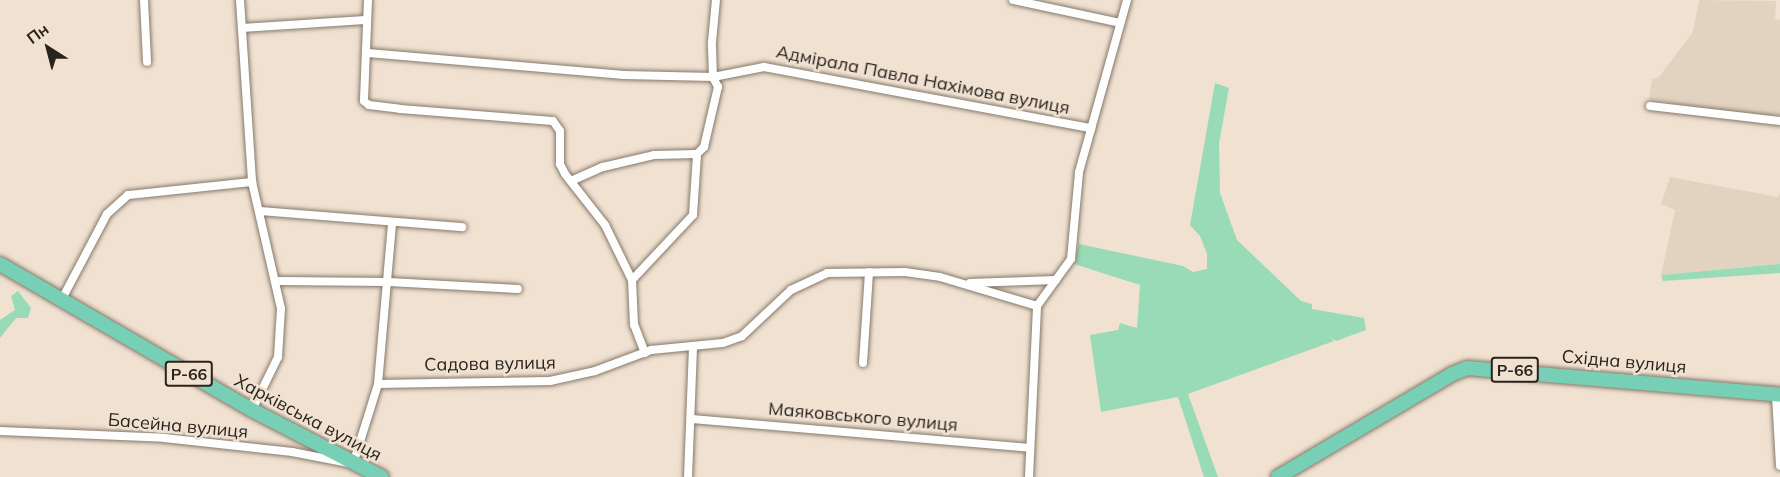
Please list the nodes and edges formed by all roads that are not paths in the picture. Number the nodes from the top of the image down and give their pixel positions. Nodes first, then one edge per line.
1 (144, 0) edge
2 (240, 0) edge
3 (368, 0) edge
4 (716, 0) edge
5 (1013, 0) edge
6 (1127, 0) edge
7 (365, 20) junction
8 (1120, 23) junction
9 (242, 28) junction
10 (368, 53) junction
11 (147, 62) dead end
12 (713, 77) junction
13 (1650, 106) dead end
14 (1780, 121) edge
15 (1091, 128) junction
16 (701, 150) junction
17 (571, 181) junction
18 (252, 182) junction
19 (261, 211) junction
20 (392, 224) junction
21 (462, 227) dead end
22 (0, 264) edge
23 (869, 272) junction
24 (632, 280) junction
25 (1056, 280) junction
26 (277, 281) junction
27 (389, 282) junction
28 (962, 283) junction
29 (518, 290) dead end
30 (62, 299) junction
31 (1038, 306) junction
32 (693, 347) junction
33 (645, 353) junction
34 (863, 363) dead end
35 (378, 384) junction
36 (1778, 395) edge
37 (252, 410) junction
38 (693, 419) junction
39 (0, 431) edge
40 (1029, 448) junction
41 (353, 464) junction
42 (1780, 466) edge
43 (1299, 471) edge
44 (382, 477) edge
45 (688, 477) edge
46 (1029, 477) edge
47 (1278, 477) edge

1 - 11 street
2 - 9 street
3 - 7 street
4 - 12 street
5 - 8 street
6 - 8 street
7 - 9 street
7 - 10 street
8 - 15 street
9 - 18 street
10 - 12 street, Адмірала Павла Нахімова вулиця
10 - 17 street
12 - 15 street, Адмірала Павла Нахімова вулиця
12 - 16 street
13 - 14 street
15 - 25 street
16 - 17 street
16 - 24 street
17 - 24 street
18 - 19 street
18 - 30 street
19 - 20 street
19 - 26 street
20 - 21 street
20 - 27 street
22 - 30 main road, Харківська вулиця / Р-66
23 - 28 street, Садова вулиця
23 - 32 street, Садова вулиця
23 - 34 street
24 - 33 street
25 - 28 street
25 - 31 street
26 - 27 street
26 - 37 street
27 - 29 street
27 - 35 street
28 - 31 street, Садова вулиця
30 - 37 main road, Харківська вулиця / Р-66
31 - 40 street
32 - 33 street, Садова вулиця
32 - 38 street
33 - 35 street, Садова вулиця
35 - 41 street
36 - 42 street
36 - 43 main road, Східна вулиця / Р-66
37 - 41 main road, Харківська вулиця / Р-66
38 - 40 street, Маяковського вулиця
38 - 45 street
39 - 41 street, Басейна вулиця
40 - 46 street
41 - 44 main road, Харківська вулиця / Р-66
43 - 47 main road, Східна вулиця / Р-66

